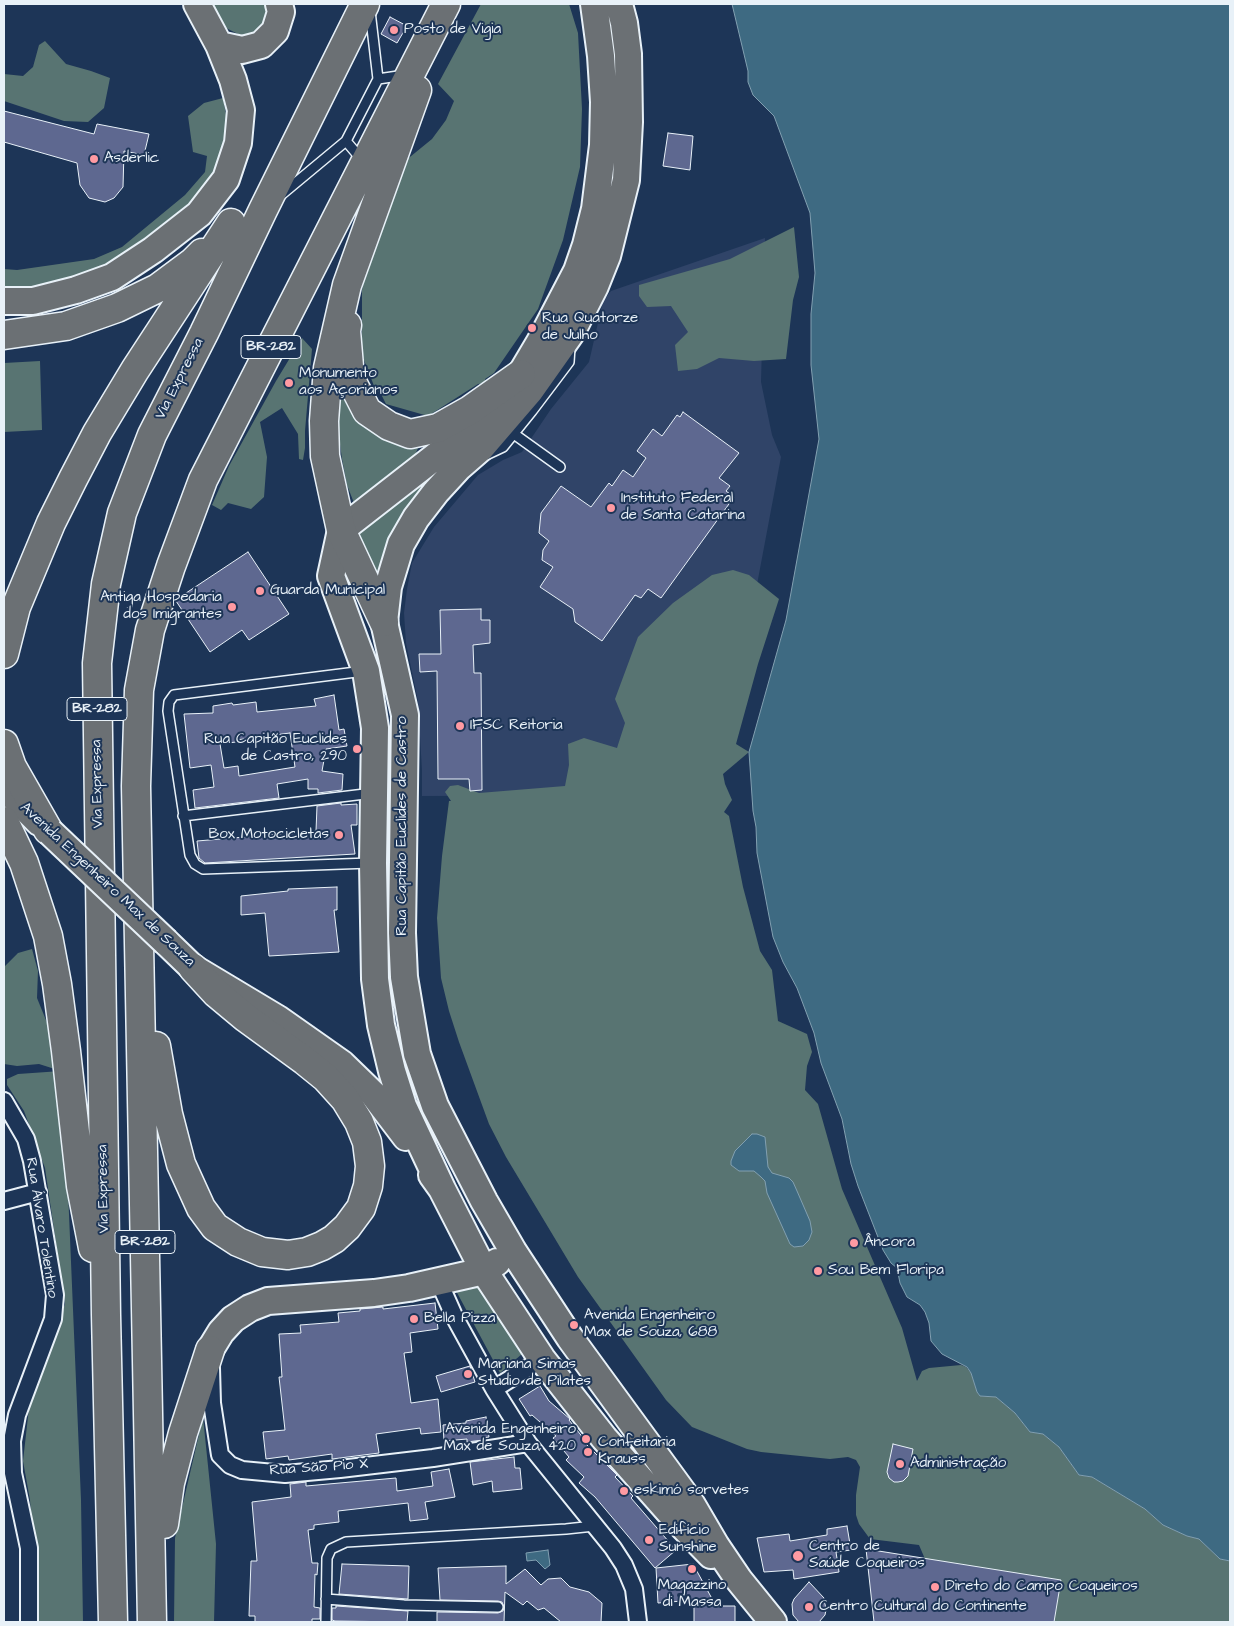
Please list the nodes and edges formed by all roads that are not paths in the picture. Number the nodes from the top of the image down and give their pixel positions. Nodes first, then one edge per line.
1 (197, 4) edge
2 (279, 4) edge
3 (367, 4) edge
4 (446, 4) edge
5 (594, 4) edge
6 (619, 4) edge
7 (426, 42) junction
8 (220, 46) junction
9 (628, 54) junction
10 (601, 56) junction
11 (410, 74) junction
12 (378, 79) junction
13 (346, 141) junction
14 (296, 144) junction
15 (365, 164) junction
16 (600, 176) junction
17 (626, 180) junction
18 (263, 210) junction
19 (231, 224) junction
20 (360, 250) junction
21 (4, 301) edge
22 (571, 333) junction
23 (4, 335) edge
24 (521, 374) junction
25 (514, 434) junction
26 (560, 467) dead end
27 (458, 468) junction
28 (341, 530) junction
29 (384, 622) junction
30 (4, 654) edge
31 (366, 671) junction
32 (4, 744) edge
33 (4, 788) edge
34 (373, 792) junction
35 (183, 816) junction
36 (4, 821) edge
37 (49, 831) junction
38 (139, 863) junction
39 (373, 863) junction
40 (193, 968) junction
41 (4, 1101) edge
42 (442, 1189) junction
43 (38, 1192) junction
44 (4, 1201) edge
45 (484, 1201) junction
46 (465, 1236) junction
47 (513, 1251) junction
48 (484, 1271) junction
49 (439, 1282) junction
50 (106, 1315) junction
51 (210, 1350) junction
52 (542, 1359) junction
53 (494, 1389) junction
54 (528, 1443) junction
55 (594, 1526) junction
56 (739, 1580) junction
57 (326, 1599) junction
58 (498, 1607) dead end
59 (29, 1622) edge
60 (113, 1622) edge
61 (152, 1622) edge
62 (157, 1622) edge
63 (326, 1622) edge
64 (638, 1622) edge
65 (773, 1622) edge

1 - 8 main road
2 - 8 main road
3 - 12 lane
3 - 14 highway, Via Expressa / BR-282
4 - 7 highway
5 - 10 main road
6 - 9 main road, Rua Capitão Euclides de Castro
7 - 11 highway, BR-282
7 - 20 highway
8 - 21 main road
9 - 10 main road
9 - 17 main road, Rua Capitão Euclides de Castro
10 - 16 main road
11 - 12 lane
11 - 15 highway, BR-282
12 - 13 lane
13 - 15 lane
13 - 18 lane
14 - 18 highway, Via Expressa / BR-282
14 - 19 highway
15 - 38 highway, BR-282
16 - 17 main road
16 - 24 main road
17 - 22 main road, Rua Capitão Euclides de Castro
18 - 50 highway, Via Expressa / BR-282
19 - 23 highway
19 - 30 highway
20 - 24 highway
20 - 28 highway
22 - 25 lane
22 - 27 main road, Rua Capitão Euclides de Castro
24 - 28 main road
25 - 26 lane
25 - 27 lane
27 - 29 main road, Rua Capitão Euclides de Castro
28 - 29 highway
28 - 31 main road, Rua Capitão Euclides de Castro
29 - 45 main road, Rua Capitão Euclides de Castro
31 - 34 main road, Rua Capitão Euclides de Castro
31 - 35 lane
32 - 37 highway
33 - 37 main road, Avenida Engenheiro Max de Souza
34 - 35 lane
34 - 39 main road, Rua Capitão Euclides de Castro
35 - 39 lane
36 - 50 highway
37 - 40 main road, Avenida Engenheiro Max de Souza, bridge
38 - 40 highway
38 - 61 highway, BR-282
39 - 42 main road, Rua Capitão Euclides de Castro
40 - 42 main road, Avenida Engenheiro Max de Souza
41 - 43 street, Rua Álvaro Tolentino
42 - 46 main road, Avenida Engenheiro Max de Souza
43 - 44 street
43 - 59 street, Rua Álvaro Tolentino
45 - 46 main road
45 - 47 main road, Rua Capitão Euclides de Castro
46 - 48 main road, Avenida Engenheiro Max de Souza
46 - 49 main road
47 - 48 main road
47 - 56 main road, Avenida Engenheiro Max de Souza
48 - 49 main road
48 - 52 main road, Avenida Engenheiro Max de Souza
49 - 51 main road
49 - 53 street
50 - 60 highway, Via Expressa / BR-282
51 - 54 street, Rua São Pio X
51 - 62 highway
52 - 53 street
52 - 56 main road, Avenida Engenheiro Max de Souza
53 - 54 street
54 - 55 street
55 - 57 lane
55 - 64 street
56 - 65 main road, Avenida Engenheiro Max de Souza
57 - 58 lane
57 - 63 lane

